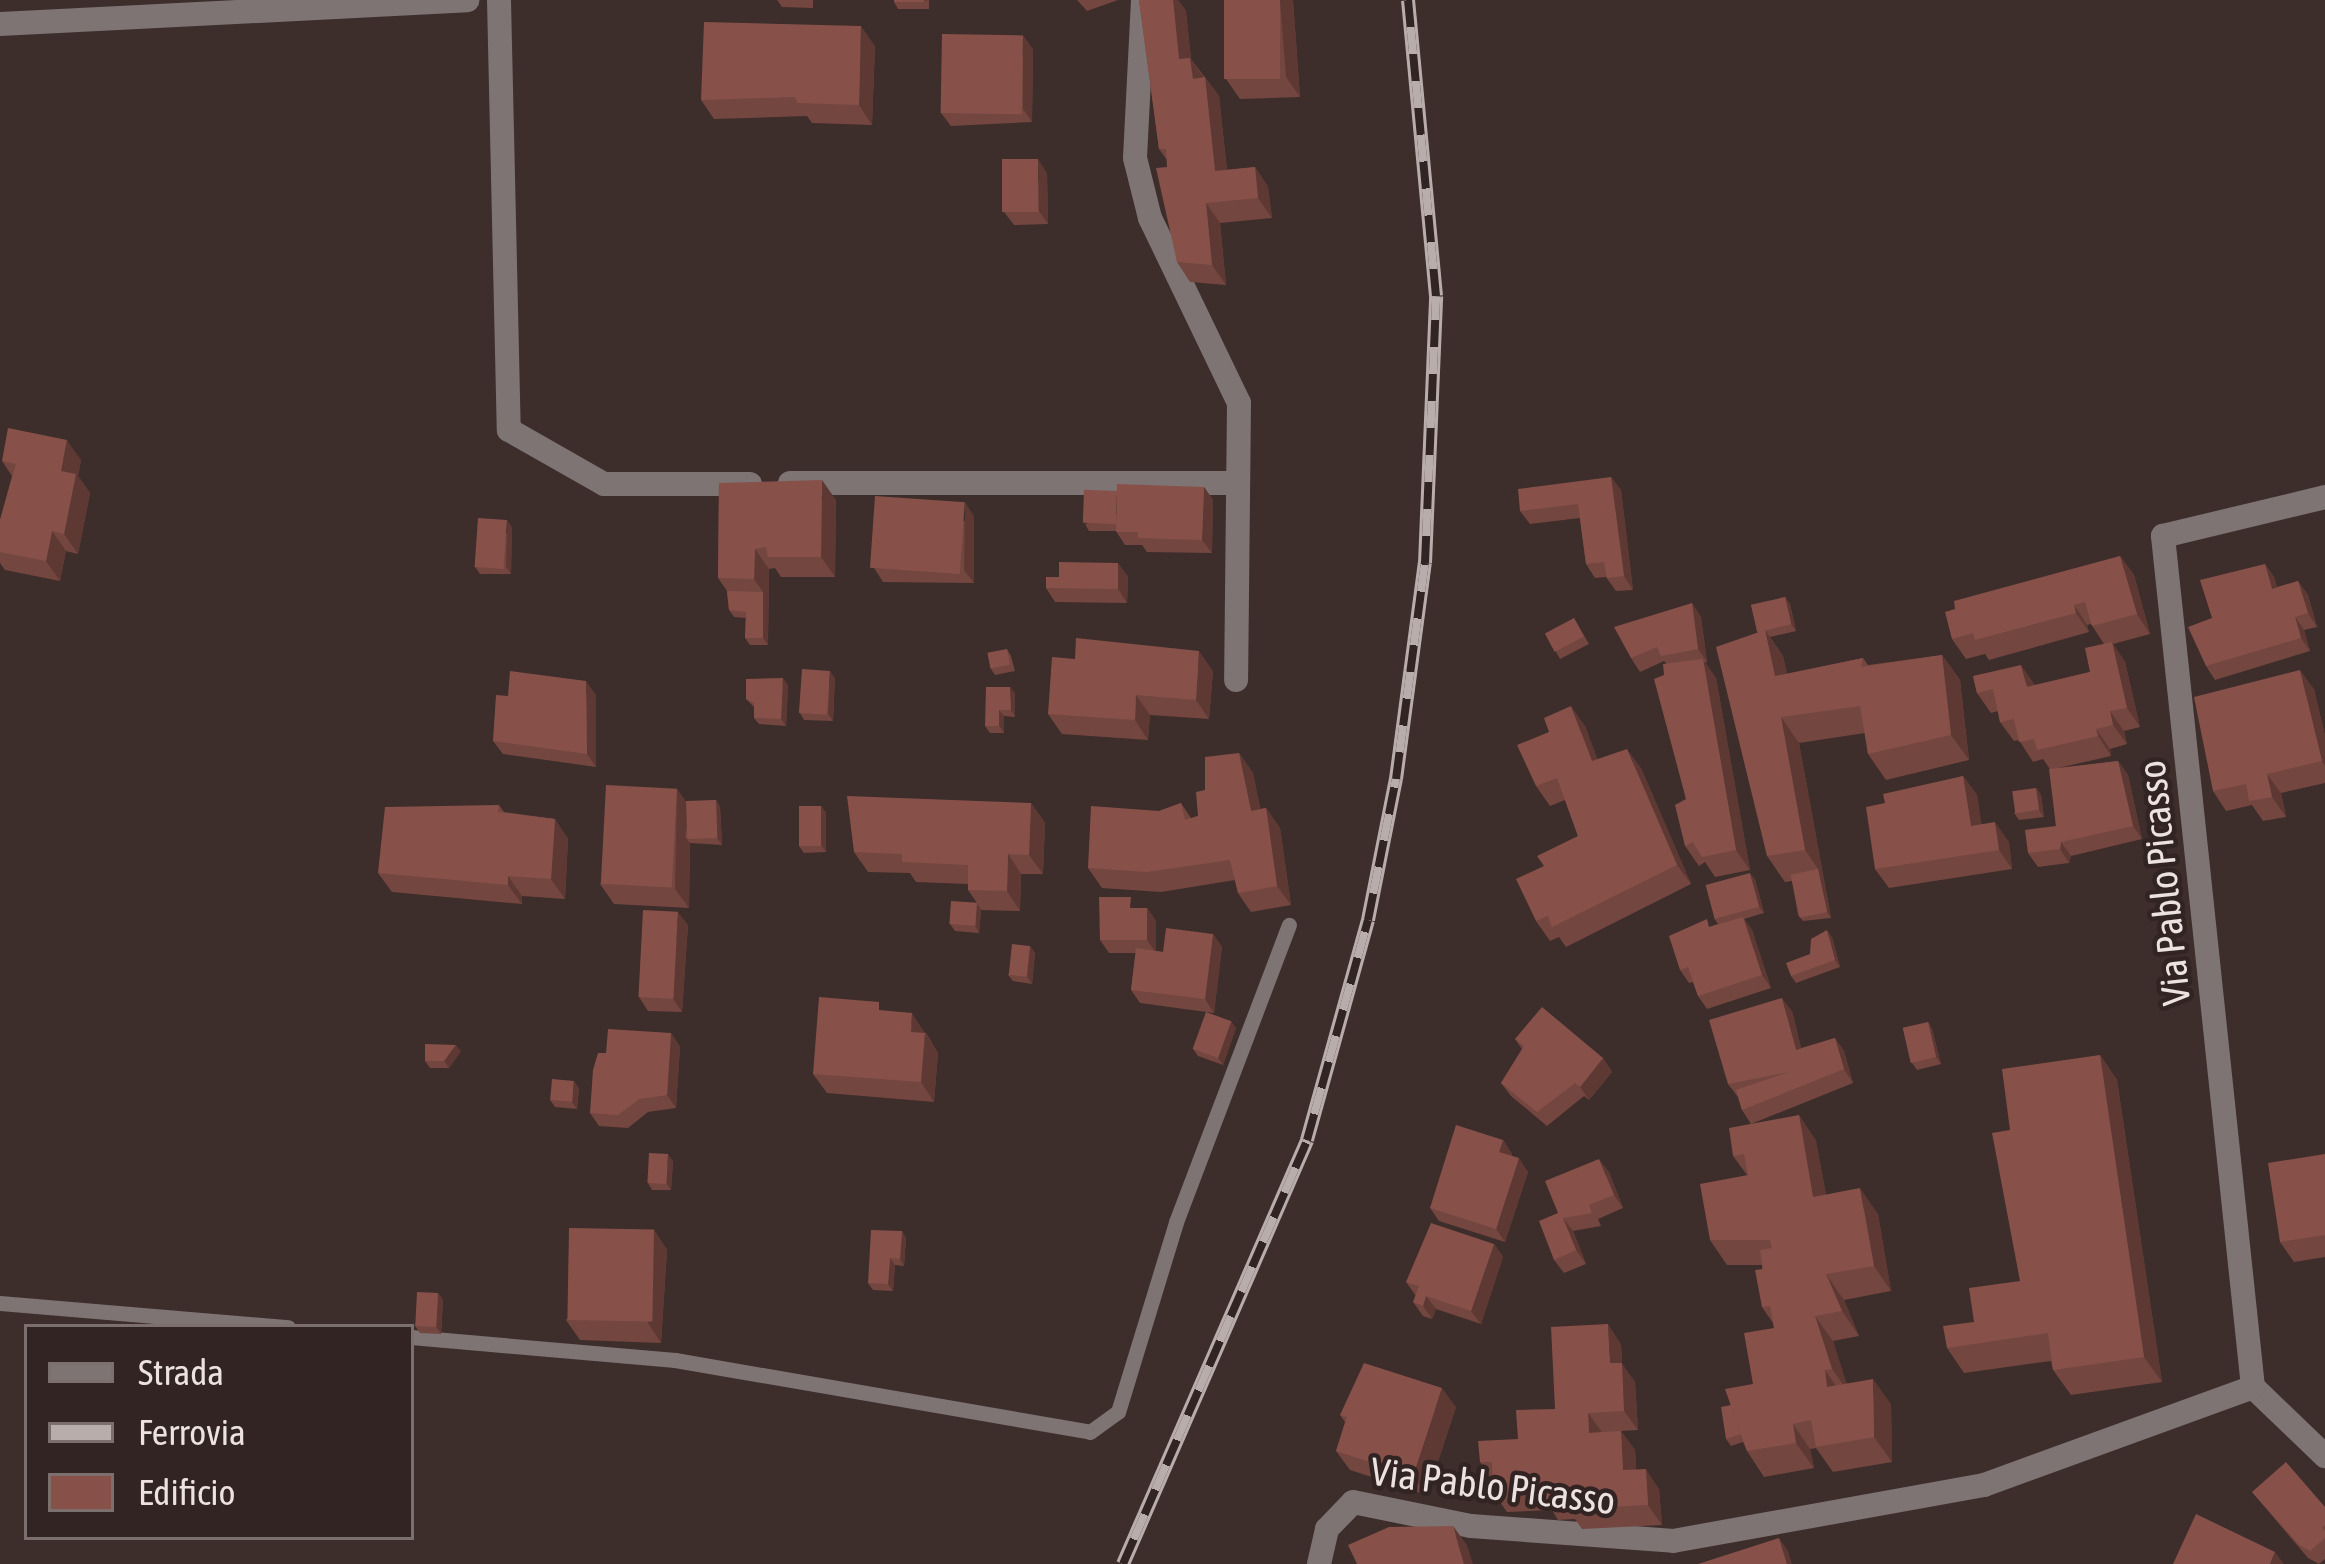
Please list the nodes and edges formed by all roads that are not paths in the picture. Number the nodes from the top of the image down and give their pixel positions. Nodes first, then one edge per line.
1 (467, 0) edge
2 (499, 0) edge
3 (1143, 0) edge
4 (0, 24) edge
5 (1238, 482) junction
6 (2325, 497) edge
7 (1236, 680) dead end
8 (1289, 925) dead end
9 (0, 1303) edge
10 (251, 1324) edge
11 (414, 1337) edge
12 (2253, 1388) junction
13 (2325, 1456) edge
14 (1319, 1564) edge

1 - 4 street
2 - 5 street
3 - 5 street
5 - 7 street
6 - 12 street, Via Pablo Picasso
8 - 11 lane
9 - 10 lane
12 - 13 street
12 - 14 street, Via Pablo Picasso

